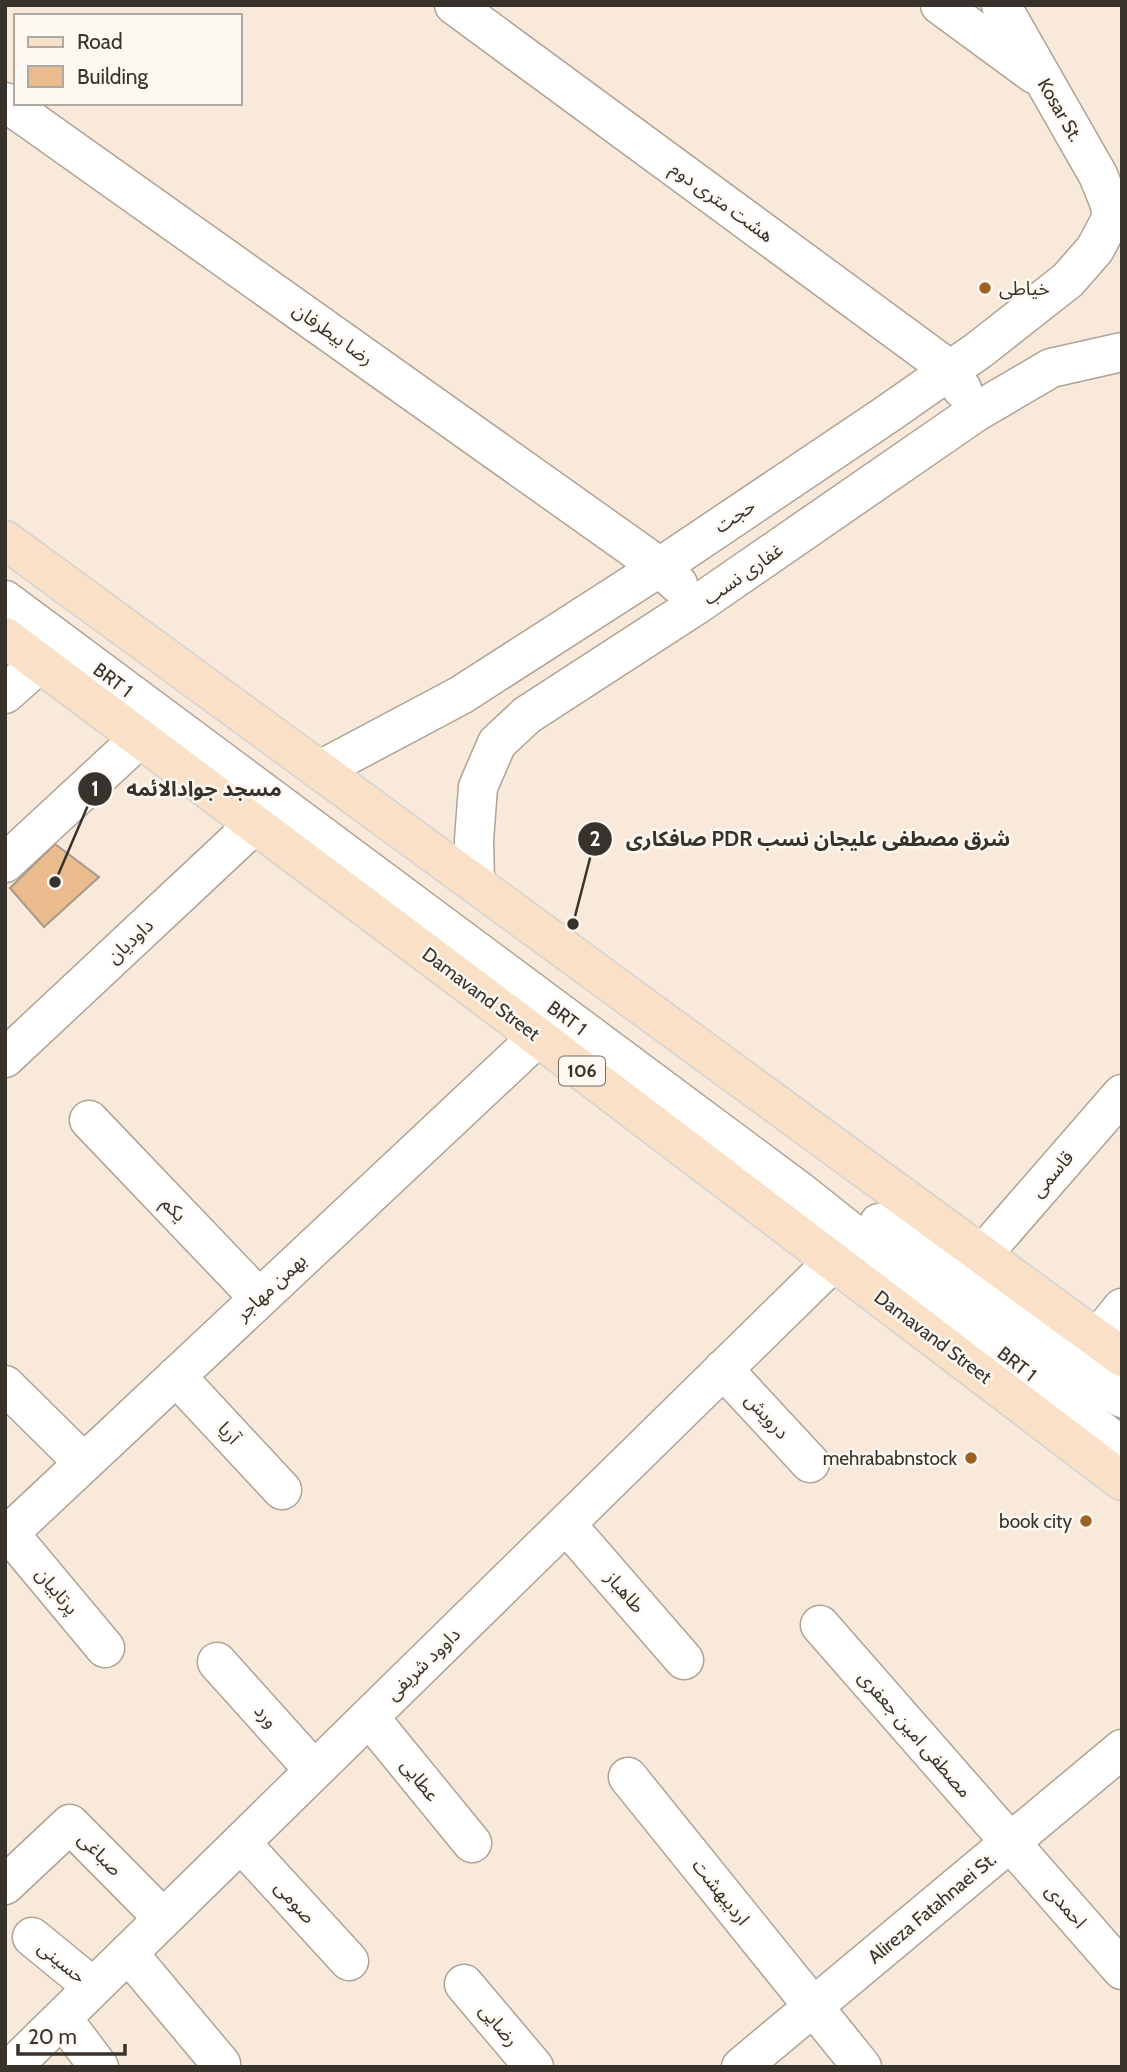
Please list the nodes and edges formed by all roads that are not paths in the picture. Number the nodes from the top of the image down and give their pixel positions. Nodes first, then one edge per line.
1 (454, 5) edge
2 (940, 5) edge
3 (1001, 5) edge
4 (1043, 81) junction
5 (5, 102) edge
6 (1117, 221) edge
7 (1122, 352) edge
8 (949, 369) junction
9 (975, 412) junction
10 (5, 540) edge
11 (660, 566) junction
12 (5, 576) edge
13 (5, 600) edge
14 (698, 604) junction
15 (5, 637) edge
16 (40, 663) junction
17 (5, 694) edge
18 (140, 738) junction
19 (320, 770) junction
20 (255, 824) junction
21 (5, 863) edge
22 (475, 883) junction
23 (538, 1037) junction
24 (5, 1058) edge
25 (1122, 1094) edge
26 (89, 1120) dead end
27 (982, 1255) junction
28 (834, 1261) junction
29 (259, 1298) junction
30 (1122, 1308) edge
31 (1109, 1348) edge
32 (723, 1369) junction
33 (176, 1376) junction
34 (5, 1385) edge
35 (1122, 1398) edge
36 (1122, 1447) edge
37 (810, 1462) dead end
38 (84, 1463) junction
39 (1122, 1481) edge
40 (282, 1490) dead end
41 (566, 1524) junction
42 (7, 1535) edge
43 (820, 1625) dead end
44 (105, 1648) dead end
45 (684, 1660) dead end
46 (217, 1662) dead end
47 (369, 1717) junction
48 (1122, 1749) edge
49 (314, 1770) junction
50 (628, 1777) dead end
51 (241, 1843) junction
52 (472, 1843) dead end
53 (1010, 1843) junction
54 (5, 1885) edge
55 (163, 1918) junction
56 (32, 1937) dead end
57 (128, 1953) junction
58 (349, 1961) dead end
59 (1122, 1970) edge
60 (464, 1984) dead end
61 (93, 1987) junction
62 (813, 2007) junction
63 (62, 2018) junction
64 (221, 2064) dead end
65 (12, 2067) edge
66 (99, 2067) edge
67 (534, 2067) edge
68 (741, 2067) edge
69 (862, 2067) edge

1 - 8 street, هشت متری دوم
2 - 4 street
3 - 4 street, Kosar St.
4 - 6 street, Kosar St.
5 - 11 street, رضا بیطرفان
6 - 8 street, حجت
7 - 9 street, غفاری نسب
8 - 9 street, هشت متری دوم
8 - 11 street, حجت
9 - 14 street, غفاری نسب
10 - 19 main road
11 - 14 street, رضا بیطرفان
11 - 19 street, حجت
12 - 35 street, BRT 1
13 - 36 street, BRT 1
14 - 22 street, غفاری نسب
15 - 16 main road, Damavand Street / 106
16 - 17 street
16 - 18 main road, Damavand Street / 106
18 - 20 main road, Damavand Street / 106
18 - 21 street
19 - 22 main road
20 - 23 main road, Damavand Street / 106
20 - 24 street, داودیان
22 - 27 main road
23 - 28 main road, Damavand Street / 106
23 - 29 street, بهمن مهاجر
25 - 27 street, قاسمی
26 - 29 street, یکم
27 - 31 main road
28 - 32 street, داوود شریفی
28 - 39 main road, Damavand Street / 106
29 - 33 street, بهمن مهاجر
30 - 31 street
32 - 37 street, درویش
32 - 41 street, داوود شریفی
33 - 38 street, بهمن مهاجر
33 - 40 street, آریا
34 - 38 street
38 - 42 street, بهمن مهاجر
41 - 45 street, طاهباز
41 - 47 street, داوود شریفی
42 - 44 street, پرتابیان
43 - 53 street, مصطفی امین جعفری
46 - 49 street, ورد
47 - 49 street, داوود شریفی
47 - 52 street, عطایی
48 - 53 street, Alireza Fatahnaei St.
49 - 51 street, داوود شریفی
50 - 62 street, اردیبهشت
51 - 55 street, داوود شریفی
51 - 58 street, صومی
53 - 59 street, احمدی
53 - 62 street, Alireza Fatahnaei St.
54 - 55 street, صباغی
55 - 57 street, داوود شریفی
56 - 61 street, حسینی
57 - 61 street, داوود شریفی
57 - 64 street
60 - 67 street, رضایی
61 - 63 street, داوود شریفی
62 - 68 street, Alireza Fatahnaei St.
62 - 69 street, اردیبهشت
63 - 65 street, داوود شریفی
63 - 66 street

